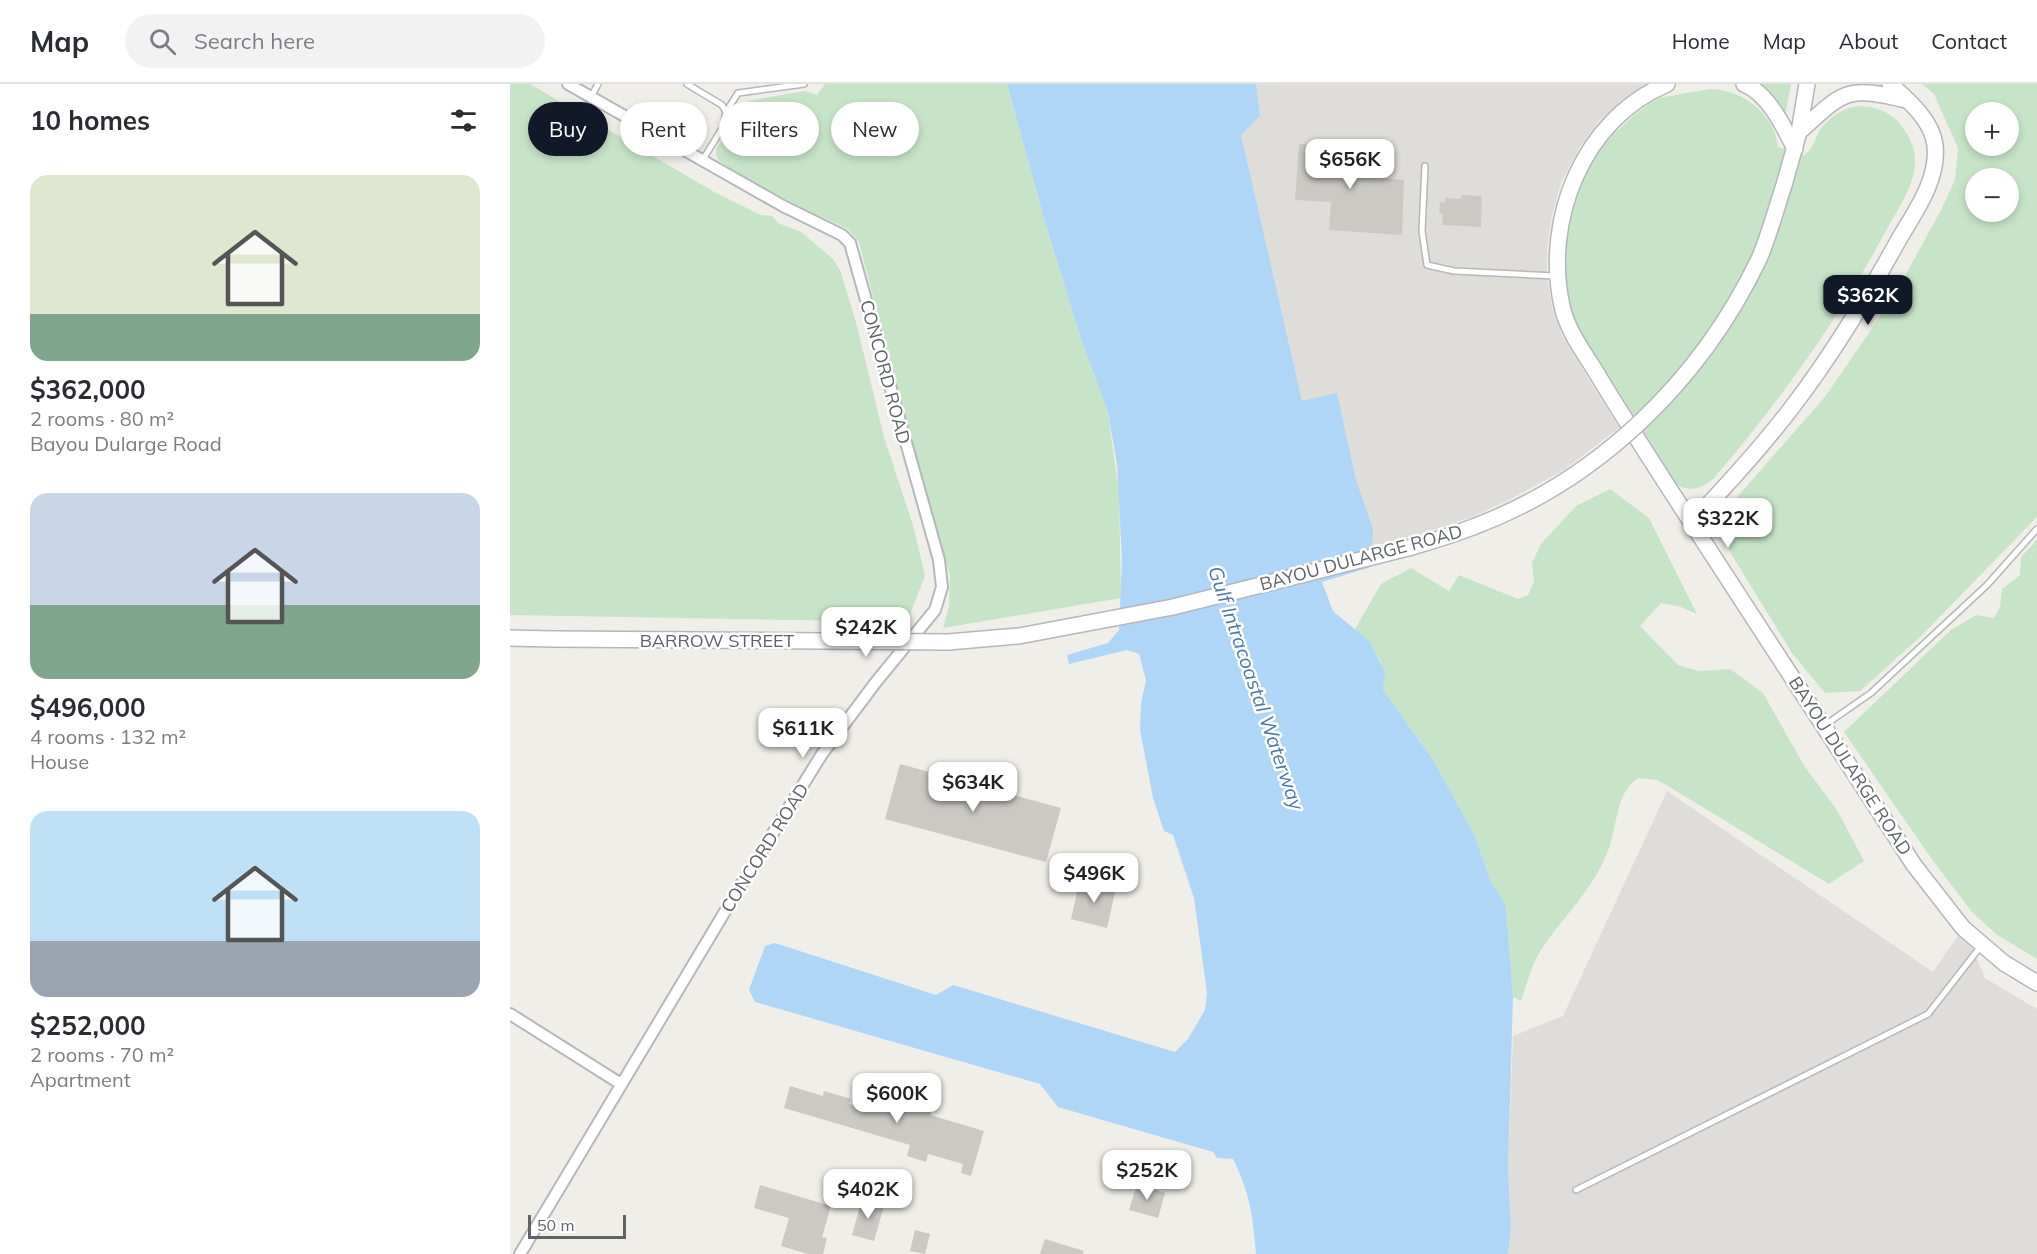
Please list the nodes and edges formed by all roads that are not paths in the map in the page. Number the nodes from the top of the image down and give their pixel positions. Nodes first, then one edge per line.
1 (568, 84) edge
2 (598, 84) edge
3 (687, 84) edge
4 (804, 84) edge
5 (1667, 84) edge
6 (1744, 84) edge
7 (1807, 84) edge
8 (1890, 84) edge
9 (591, 97) junction
10 (1909, 101) junction
11 (732, 102) edge
12 (719, 103) edge
13 (1799, 132) junction
14 (719, 133) edge
15 (1795, 149) junction
16 (702, 161) junction
17 (1425, 166) dead end
18 (1556, 276) junction
19 (1692, 522) junction
20 (2037, 529) edge
21 (1173, 607) joint
22 (510, 638) edge
23 (1824, 726) junction
24 (1982, 944) junction
25 (2037, 983) edge
26 (510, 1014) edge
27 (621, 1084) junction
28 (1576, 1190) dead end
29 (520, 1254) edge

1 - 9 street
2 - 9 lane
3 - 12 lane
4 - 11 lane
5 - 18 main road, BAYOU DULARGE ROAD
6 - 15 main road
7 - 13 main road, BAYOU DULARGE ROAD
8 - 10 main road
9 - 16 street
10 - 13 main road
10 - 19 main road
13 - 15 main road, BAYOU DULARGE ROAD
14 - 16 lane
15 - 21 main road, BAYOU DULARGE ROAD, bridge
16 - 27 street, CONCORD ROAD
17 - 18 lane
18 - 19 main road, BAYOU DULARGE ROAD
19 - 23 main road, BAYOU DULARGE ROAD
20 - 23 lane
21 - 22 main road, BARROW STREET, bridge
23 - 24 main road, BAYOU DULARGE ROAD
24 - 25 main road, BAYOU DULARGE ROAD
24 - 28 lane
26 - 27 street
27 - 29 street, CONCORD ROAD

